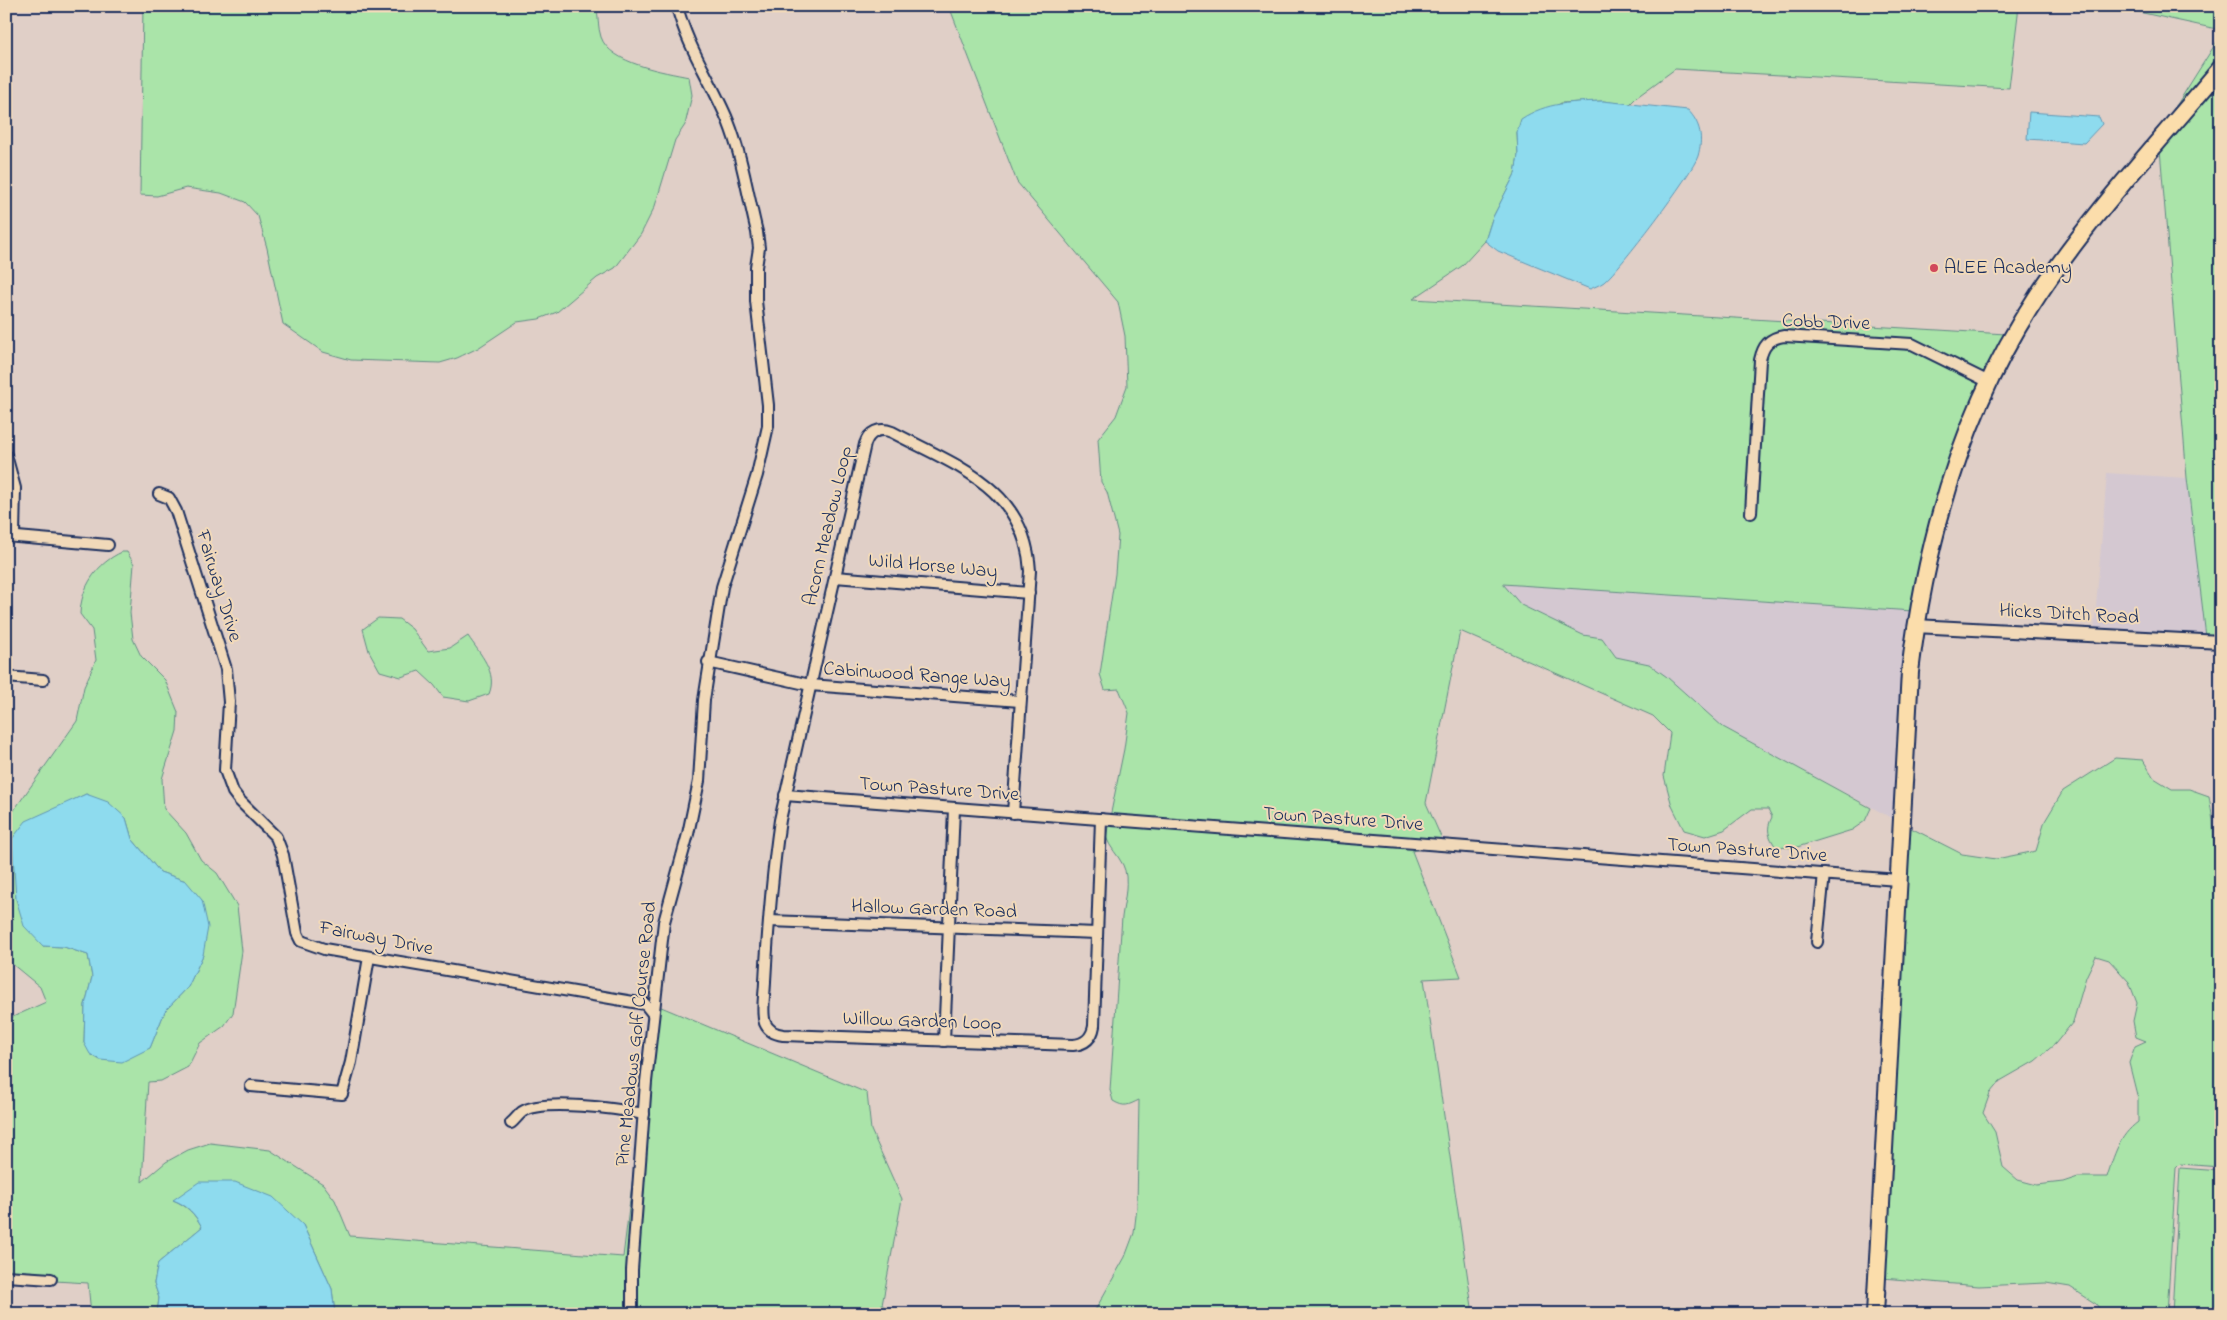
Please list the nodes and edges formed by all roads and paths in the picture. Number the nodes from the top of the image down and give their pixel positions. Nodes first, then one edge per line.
1 (677, 6) edge
2 (2221, 68) edge
3 (1989, 382) junction
4 (6, 455) edge
5 (160, 494) dead end
6 (1750, 513) dead end
7 (10, 536) edge
8 (108, 545) dead end
9 (835, 577) junction
10 (1028, 593) junction
11 (1915, 626) junction
12 (2221, 642) edge
13 (708, 662) junction
14 (6, 677) edge
15 (43, 680) dead end
16 (810, 685) junction
17 (1020, 701) junction
18 (785, 795) junction
19 (954, 809) junction
20 (1013, 812) junction
21 (1101, 819) junction
22 (1824, 874) junction
23 (1898, 880) junction
24 (769, 921) junction
25 (948, 928) junction
26 (1097, 933) junction
27 (1817, 942) dead end
28 (369, 957) junction
29 (653, 1014) junction
30 (944, 1041) junction
31 (250, 1086) dead end
32 (644, 1114) junction
33 (512, 1124) dead end
34 (6, 1276) edge
35 (51, 1279) dead end
36 (632, 1314) edge
37 (1875, 1314) edge

1 - 13 street, Pine Meadows Golf Course Road
2 - 3 main road
3 - 6 street, Cobb Drive
3 - 11 main road
4 - 7 street
5 - 28 street, Fairway Drive
7 - 8 street
9 - 10 street, Wild Horse Way
9 - 10 street, Acorn Meadow Loop
9 - 16 street, Acorn Meadow Loop
10 - 17 street, Acorn Meadow Loop
11 - 12 street, Hicks Ditch Road
11 - 23 main road
13 - 16 street, Cabinwood Range Way
13 - 29 street, Pine Meadows Golf Course Road
14 - 15 street
16 - 17 street, Cabinwood Range Way
16 - 18 street, Acorn Meadow Loop
17 - 20 street, Acorn Meadow Loop
18 - 19 street, Town Pasture Drive
18 - 24 street, Willow Garden Loop
19 - 20 street, Town Pasture Drive
19 - 25 street
20 - 21 street, Town Pasture Drive
21 - 22 street, Town Pasture Drive
21 - 26 street, Willow Garden Loop
22 - 23 street, Town Pasture Drive
22 - 27 street
23 - 37 main road
24 - 25 street, Hallow Garden Road
24 - 30 street, Willow Garden Loop
25 - 26 street, Hallow Garden Road
25 - 30 street
26 - 30 street, Willow Garden Loop
28 - 29 street, Fairway Drive
28 - 31 street
29 - 32 street, Pine Meadows Golf Course Road
32 - 33 street
32 - 36 street, Pine Meadows Golf Course Road
34 - 35 street

